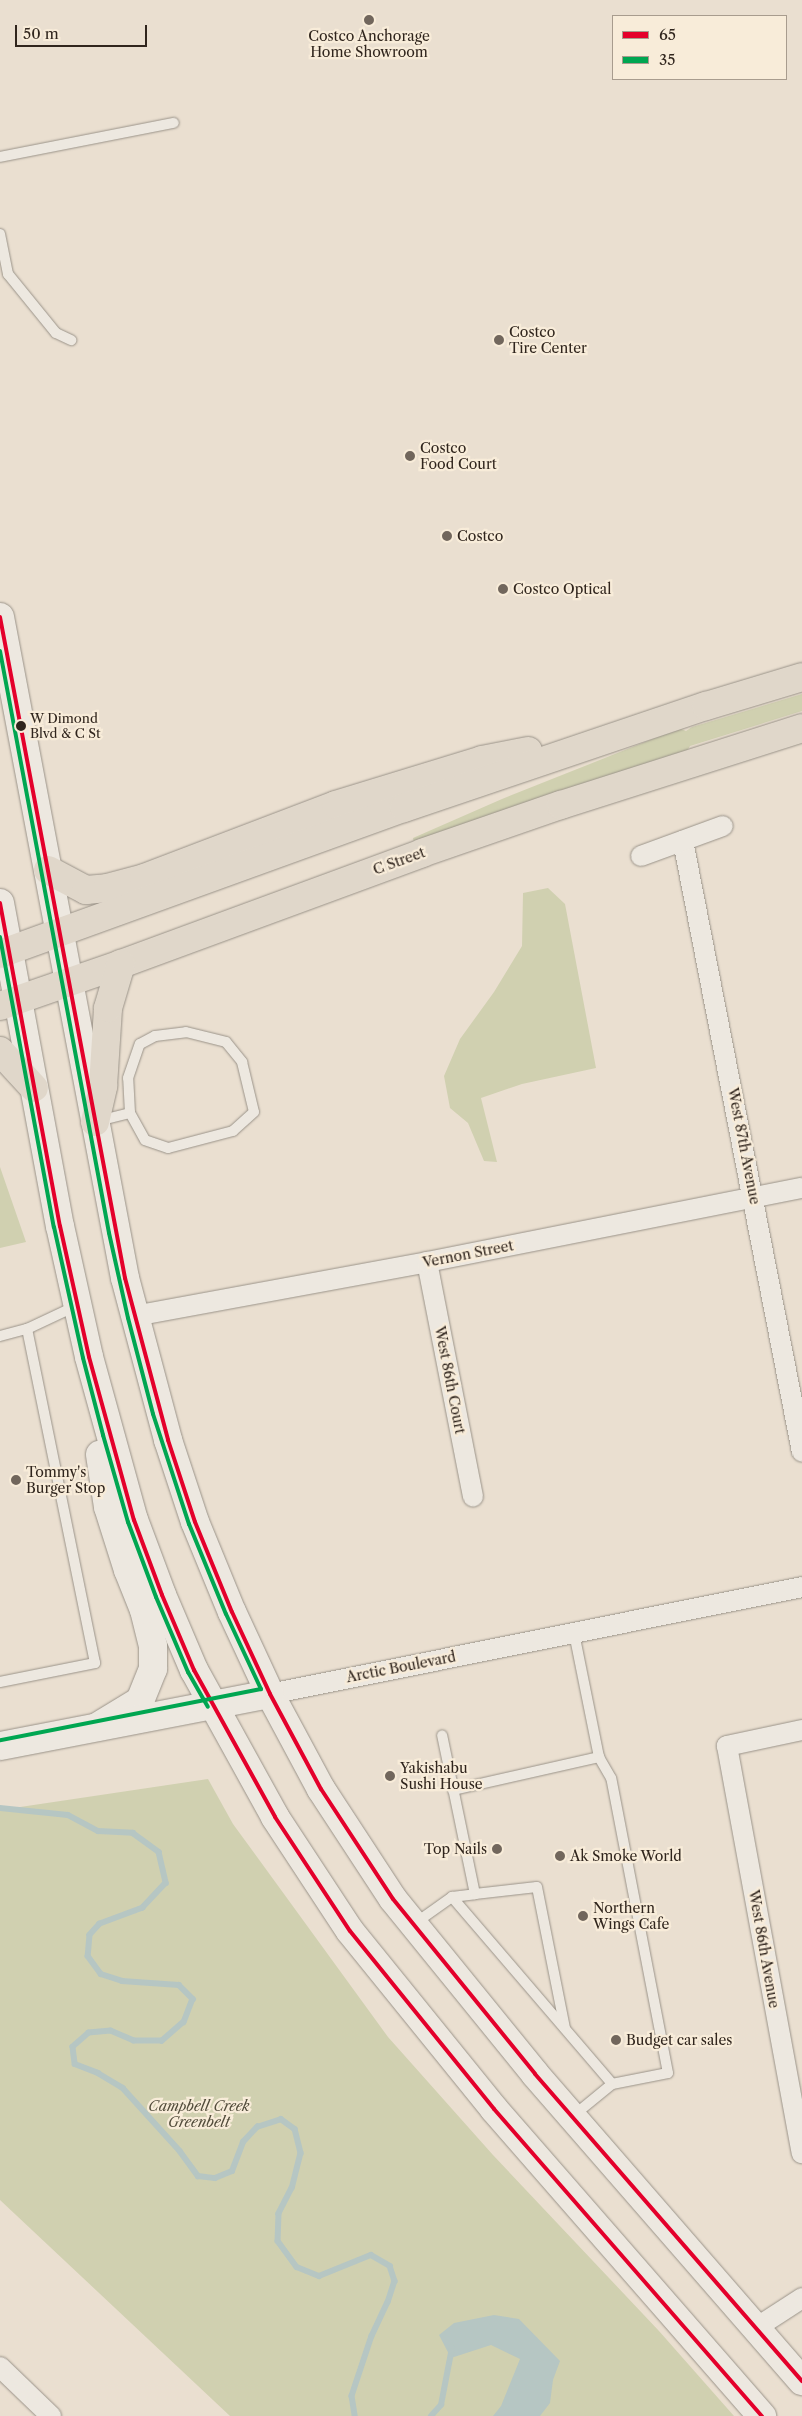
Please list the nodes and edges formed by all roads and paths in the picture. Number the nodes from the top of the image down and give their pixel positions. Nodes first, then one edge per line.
1 (174, 123) dead end
2 (0, 157) edge
3 (0, 234) edge
4 (71, 340) dead end
5 (0, 617) edge
6 (802, 676) edge
7 (802, 728) edge
8 (623, 734) junction
9 (723, 826) dead end
10 (683, 841) junction
11 (641, 856) dead end
12 (48, 870) junction
13 (0, 903) edge
14 (59, 934) junction
15 (4, 952) edge
16 (121, 964) junction
17 (68, 982) junction
18 (9, 1003) edge
19 (0, 1051) edge
20 (34, 1088) junction
21 (130, 1113) junction
22 (94, 1122) junction
23 (802, 1188) edge
24 (754, 1198) junction
25 (427, 1262) junction
26 (77, 1306) junction
27 (134, 1316) junction
28 (27, 1329) junction
29 (0, 1336) edge
30 (89, 1357) junction
31 (802, 1452) edge
32 (473, 1497) dead end
33 (802, 1587) edge
34 (574, 1633) junction
35 (0, 1682) edge
36 (270, 1694) junction
37 (213, 1704) junction
38 (97, 1727) junction
39 (802, 1730) edge
40 (442, 1735) dead end
41 (0, 1746) edge
42 (599, 1757) junction
43 (453, 1790) junction
44 (475, 1894) junction
45 (452, 1898) junction
46 (414, 1924) junction
47 (565, 2029) junction
48 (794, 2063) edge
49 (612, 2084) junction
50 (572, 2117) junction
51 (802, 2153) edge
52 (802, 2298) edge
53 (756, 2328) junction
54 (0, 2367) edge
55 (802, 2381) edge
56 (51, 2416) edge
57 (762, 2416) edge

1 - 2 lane
3 - 4 lane
5 - 12 main road
6 - 8 main road
7 - 16 main road, C Street
8 - 12 main road
8 - 14 main road
9 - 10 street
10 - 11 street
10 - 24 street, West 87th Avenue
12 - 14 main road
13 - 15 main road
14 - 15 main road
14 - 17 main road
15 - 18 main road
16 - 17 main road, C Street
16 - 22 main road
17 - 18 main road, C Street
17 - 22 main road
18 - 20 main road
19 - 20 main road
20 - 26 main road
21 - 21 lane
21 - 22 lane
22 - 27 main road
23 - 24 street, Vernon Street
24 - 25 street, Vernon Street
24 - 31 street, West 87th Avenue
25 - 27 street, Vernon Street
25 - 32 street, West 86th Court
26 - 28 lane
26 - 30 main road
27 - 36 main road
28 - 29 lane
28 - 35 lane
30 - 37 main road
30 - 38 main road
33 - 34 street, Arctic Boulevard
34 - 36 street, Arctic Boulevard
34 - 42 lane
36 - 37 main road, Arctic Boulevard
36 - 46 main road
37 - 38 main road, Arctic Boulevard
37 - 57 main road
38 - 41 main road, Arctic Boulevard
39 - 48 street, West 86th Avenue
40 - 43 lane
42 - 43 lane
42 - 49 lane
43 - 44 lane
44 - 45 lane
44 - 47 lane
45 - 46 lane
45 - 47 lane
46 - 50 main road
47 - 49 lane
48 - 51 street, West 86th Avenue
49 - 50 lane
50 - 53 main road
52 - 53 street
53 - 55 main road
54 - 56 street

